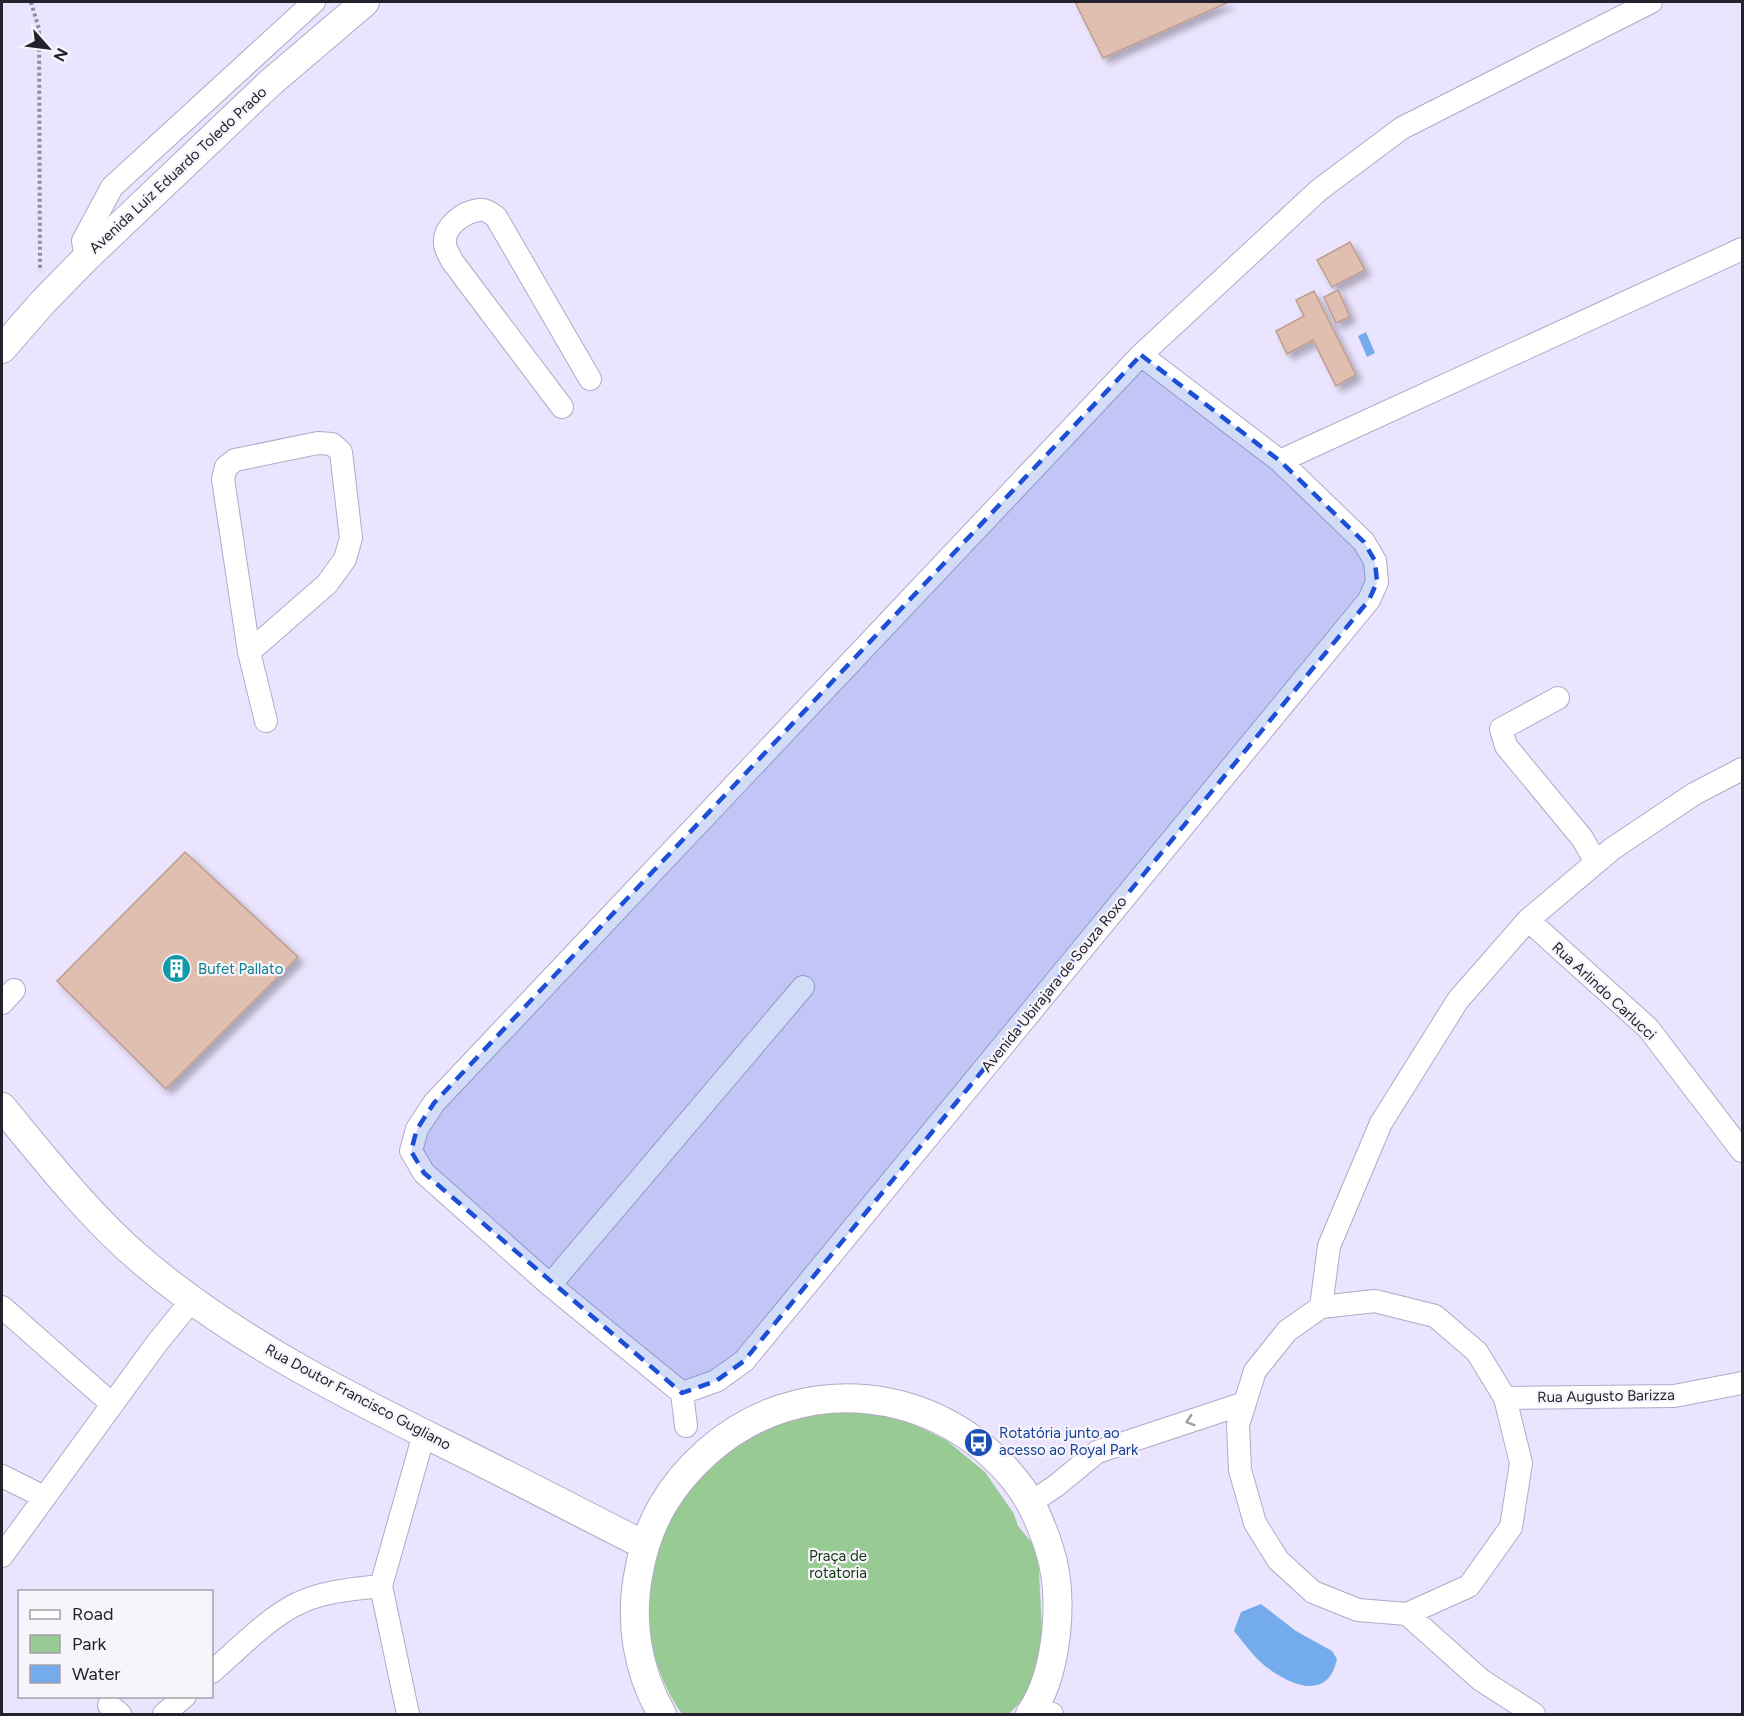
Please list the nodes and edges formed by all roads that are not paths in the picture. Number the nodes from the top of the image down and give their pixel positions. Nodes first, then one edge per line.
1 (314, 2) edge
2 (365, 2) edge
3 (1651, 2) edge
4 (1743, 249) edge
5 (86, 258) junction
6 (2, 349) edge
7 (1141, 355) junction
8 (590, 379) dead end
9 (562, 407) dead end
10 (1280, 461) junction
11 (249, 652) junction
12 (1558, 698) dead end
13 (266, 721) dead end
14 (1743, 769) edge
15 (1596, 862) junction
16 (1528, 920) junction
17 (803, 987) dead end
18 (2, 1107) edge
19 (1743, 1151) edge
20 (549, 1285) junction
21 (192, 1300) junction
22 (2, 1307) edge
23 (1321, 1307) junction
24 (1743, 1383) edge
25 (682, 1393) junction
26 (1505, 1398) junction
27 (1245, 1403) junction
28 (112, 1404) junction
29 (686, 1426) dead end
30 (424, 1434) junction
31 (2, 1476) edge
32 (44, 1497) junction
33 (1029, 1504) junction
34 (644, 1545) junction
35 (2, 1556) edge
36 (381, 1586) junction
37 (1407, 1614) junction
38 (213, 1671) edge
39 (182, 1698) edge
40 (1038, 1713) edge
41 (164, 1714) edge
42 (408, 1714) edge
43 (662, 1714) edge
44 (1534, 1714) edge

1 - 5 street
2 - 5 main road, Avenida Luiz Eduardo Toledo Prado
3 - 7 street
4 - 10 street
5 - 6 main road, Avenida Luiz Eduardo Toledo Prado
7 - 10 street
7 - 20 street
8 - 9 street
10 - 25 street, Avenida Ubirajara de Souza Roxo
11 - 11 street
11 - 13 street
12 - 15 street
14 - 15 street
15 - 16 street
16 - 19 street, Rua Arlindo Carlucci
16 - 23 street
17 - 20 street
18 - 21 main road, Rua Doutor Francisco Gugliano
20 - 25 street
21 - 28 street
21 - 30 main road, Rua Doutor Francisco Gugliano
22 - 28 street
23 - 26 street
23 - 27 street
24 - 26 street, Rua Augusto Barizza
25 - 29 street
26 - 37 street
27 -> 33 street
27 - 37 street
28 - 32 street
30 - 34 main road, Rua Doutor Francisco Gugliano
30 - 36 street
31 - 32 street
32 - 35 street
33 - 34 main road
33 - 40 main road
34 - 43 main road
36 - 38 street
36 - 42 street
37 - 44 street
39 - 41 street

